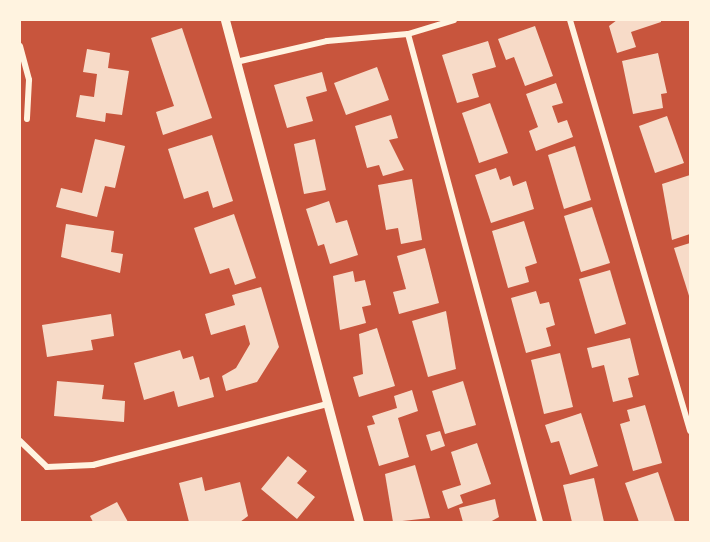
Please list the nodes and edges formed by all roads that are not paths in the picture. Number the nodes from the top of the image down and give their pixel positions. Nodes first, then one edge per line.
1 (225, 20) edge
2 (454, 20) edge
3 (570, 20) edge
4 (408, 34) junction
5 (20, 46) edge
6 (237, 62) junction
7 (27, 119) dead end
8 (327, 404) junction
9 (690, 431) edge
10 (20, 441) edge
11 (359, 522) edge
12 (540, 522) edge

1 - 6 street
2 - 4 street
3 - 9 street
4 - 6 street
4 - 12 street
5 - 7 street
6 - 8 street
8 - 10 street
8 - 11 street

